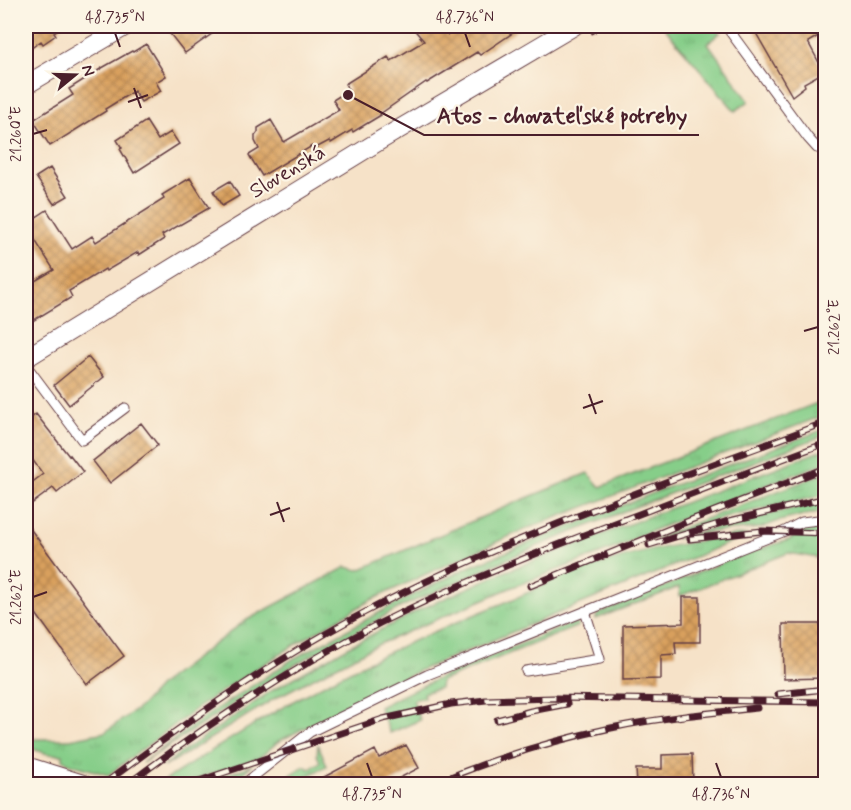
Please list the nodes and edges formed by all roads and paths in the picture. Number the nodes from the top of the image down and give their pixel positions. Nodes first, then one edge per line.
1 (126, 26) edge
2 (574, 26) edge
3 (726, 26) edge
4 (26, 86) edge
5 (825, 150) edge
6 (26, 358) edge
7 (26, 365) edge
8 (124, 408) dead end
9 (825, 519) edge
10 (585, 611) junction
11 (526, 671) dead end
12 (26, 766) edge
13 (83, 784) edge
14 (244, 784) edge

1 - 4 street
2 - 6 street, Slovenská
3 - 5 lane
7 - 8 lane
9 - 10 lane
10 - 11 lane
10 - 14 lane
12 - 13 street

